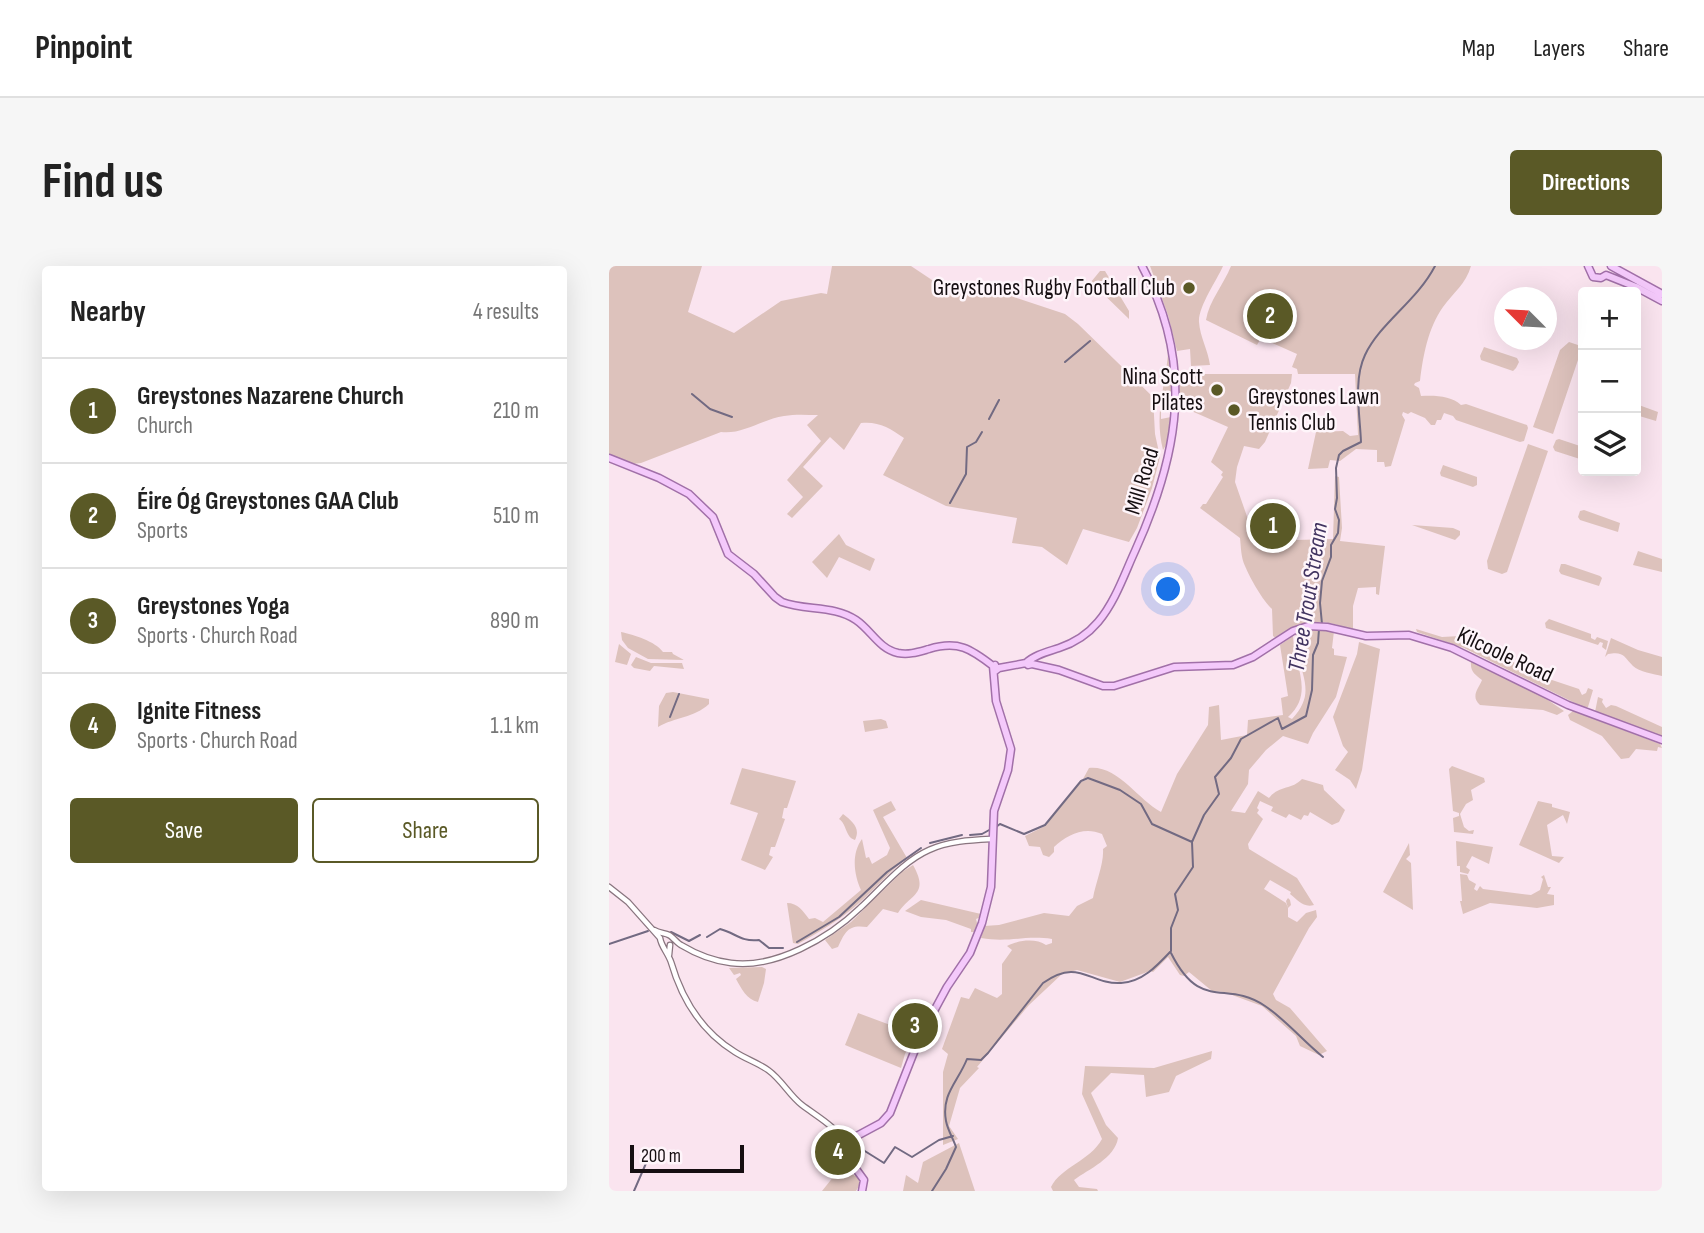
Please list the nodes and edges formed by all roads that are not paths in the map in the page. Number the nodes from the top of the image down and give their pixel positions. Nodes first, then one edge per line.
1 (1142, 266) edge
2 (1610, 266) edge
3 (1586, 267) edge
4 (1606, 275) junction
5 (1662, 294) edge
6 (1662, 301) edge
7 (609, 458) edge
8 (1029, 662) junction
9 (996, 668) junction
10 (1662, 740) edge
11 (992, 839) junction
12 (609, 887) edge
13 (662, 937) junction
14 (672, 938) junction
15 (669, 945) junction
16 (681, 945) junction
17 (846, 1145) junction
18 (862, 1191) edge

1 - 8 main road, Mill Road
2 - 4 main road
2 - 5 main road
3 - 4 main road
4 - 6 main road
7 - 9 main road
8 - 9 main road
8 - 10 main road, Kilcoole Road
9 - 11 main road
11 - 16 street
11 - 17 main road
12 - 13 street
13 - 14 street
13 - 15 street
14 - 15 street
14 - 16 street
15 - 16 street
15 - 17 street
17 - 18 main road

